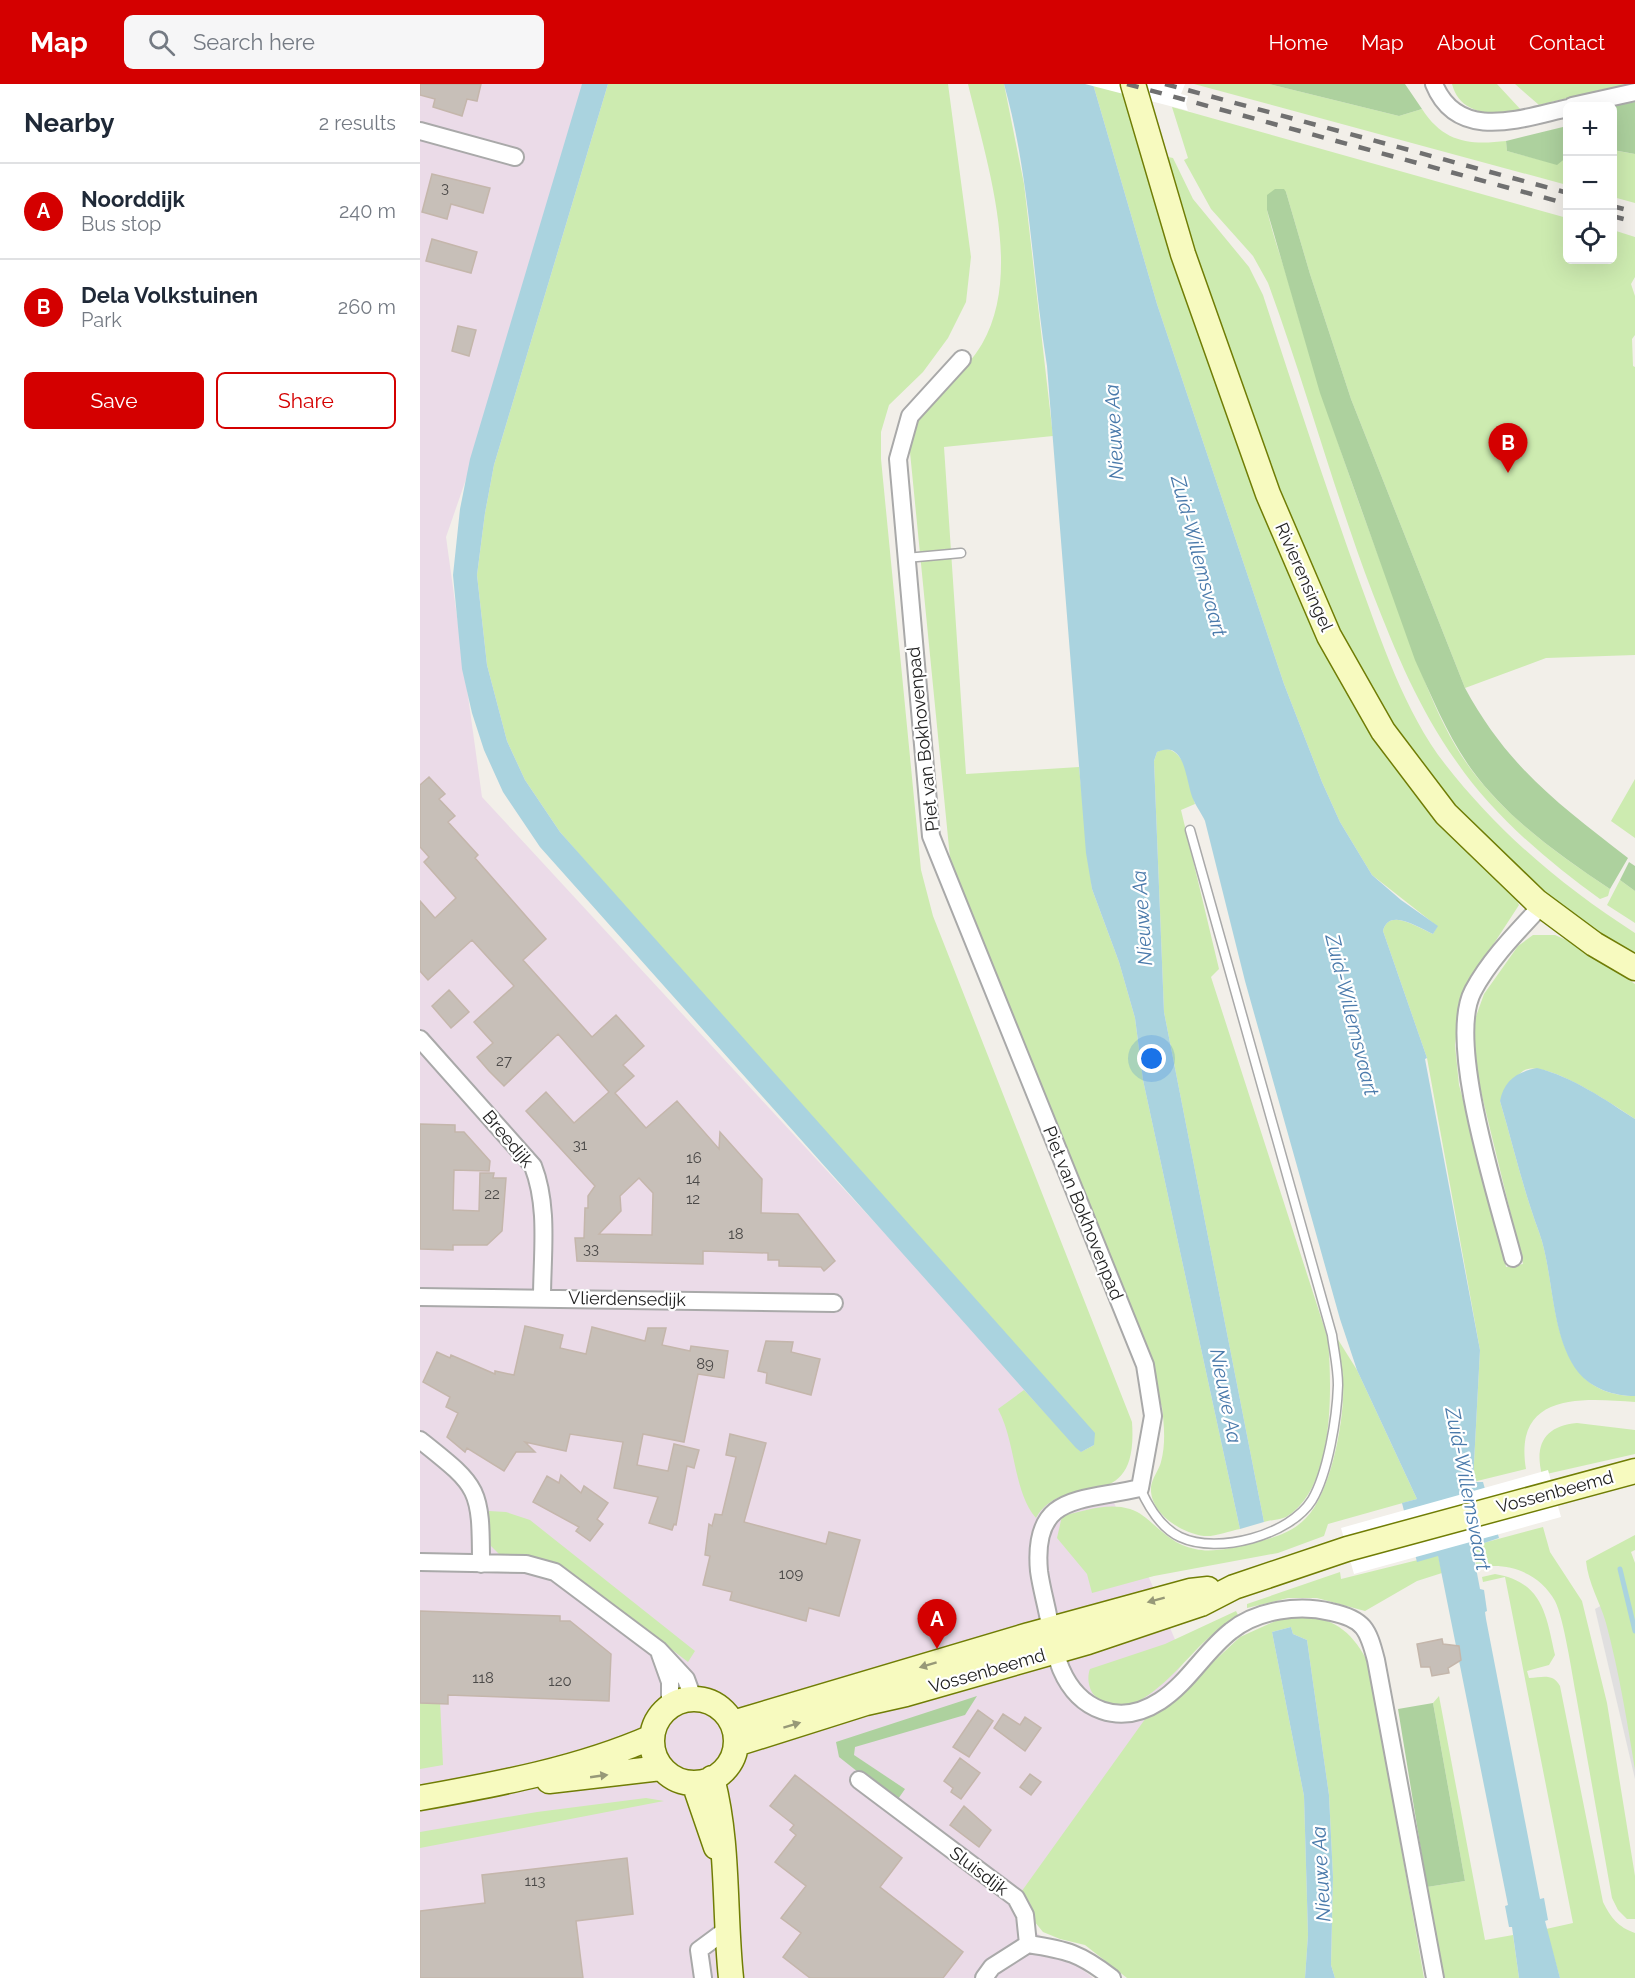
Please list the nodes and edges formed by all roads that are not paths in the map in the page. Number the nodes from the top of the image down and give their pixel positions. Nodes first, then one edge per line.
1 (1133, 84) edge
2 (1434, 84) edge
3 (1447, 84) edge
4 (1635, 92) edge
5 (1590, 102) edge
6 (1447, 103) junction
7 (1563, 109) edge
8 (420, 131) edge
9 (515, 157) dead end
10 (962, 359) dead end
11 (961, 553) dead end
12 (906, 558) junction
13 (1190, 830) dead end
14 (1542, 905) junction
15 (1635, 968) edge
16 (420, 1039) edge
17 (1513, 1258) dead end
18 (420, 1297) edge
19 (542, 1298) junction
20 (834, 1303) dead end
21 (420, 1440) edge
22 (1635, 1471) edge
23 (1140, 1488) junction
24 (420, 1562) edge
25 (481, 1564) junction
26 (1054, 1640) junction
27 (659, 1650) junction
28 (682, 1702) junction
29 (734, 1734) junction
30 (652, 1737) junction
31 (661, 1768) junction
32 (859, 1780) dead end
33 (703, 1781) junction
34 (499, 1784) junction
35 (420, 1798) edge
36 (726, 1930) junction
37 (1028, 1944) junction
38 (703, 1978) edge
39 (732, 1978) edge
40 (984, 1978) edge
41 (1112, 1978) edge
42 (1435, 1978) edge

1 - 14 main road, Rivierensingel
2 - 6 street
3 - 6 street
4 - 5 street
6 - 7 street
8 - 9 street
10 - 12 street, Piet van Bokhovenpad
11 - 12 lane
12 - 23 street, Piet van Bokhovenpad
13 - 23 lane
14 - 15 main road, Rivierensingel
14 - 17 street
16 - 19 street, Breedijk
18 - 19 street, Vlierdensedijk
19 - 20 street, Vlierdensedijk
21 - 25 street
22 - 26 main road, Vossenbeemd
23 - 26 street
24 - 25 street
25 - 27 street
26 - 29 main road, Vossenbeemd
26 - 42 street
27 - 28 street
27 - 28 street
28 - 29 main road
28 - 30 main road
29 - 33 main road
30 - 31 main road
30 - 34 main road
31 - 33 main road
34 -> 31 main road
32 - 37 street, Sluisdijk
33 - 36 main road
34 - 35 main road
36 - 38 street
36 - 39 main road
37 - 40 street
37 - 41 street

